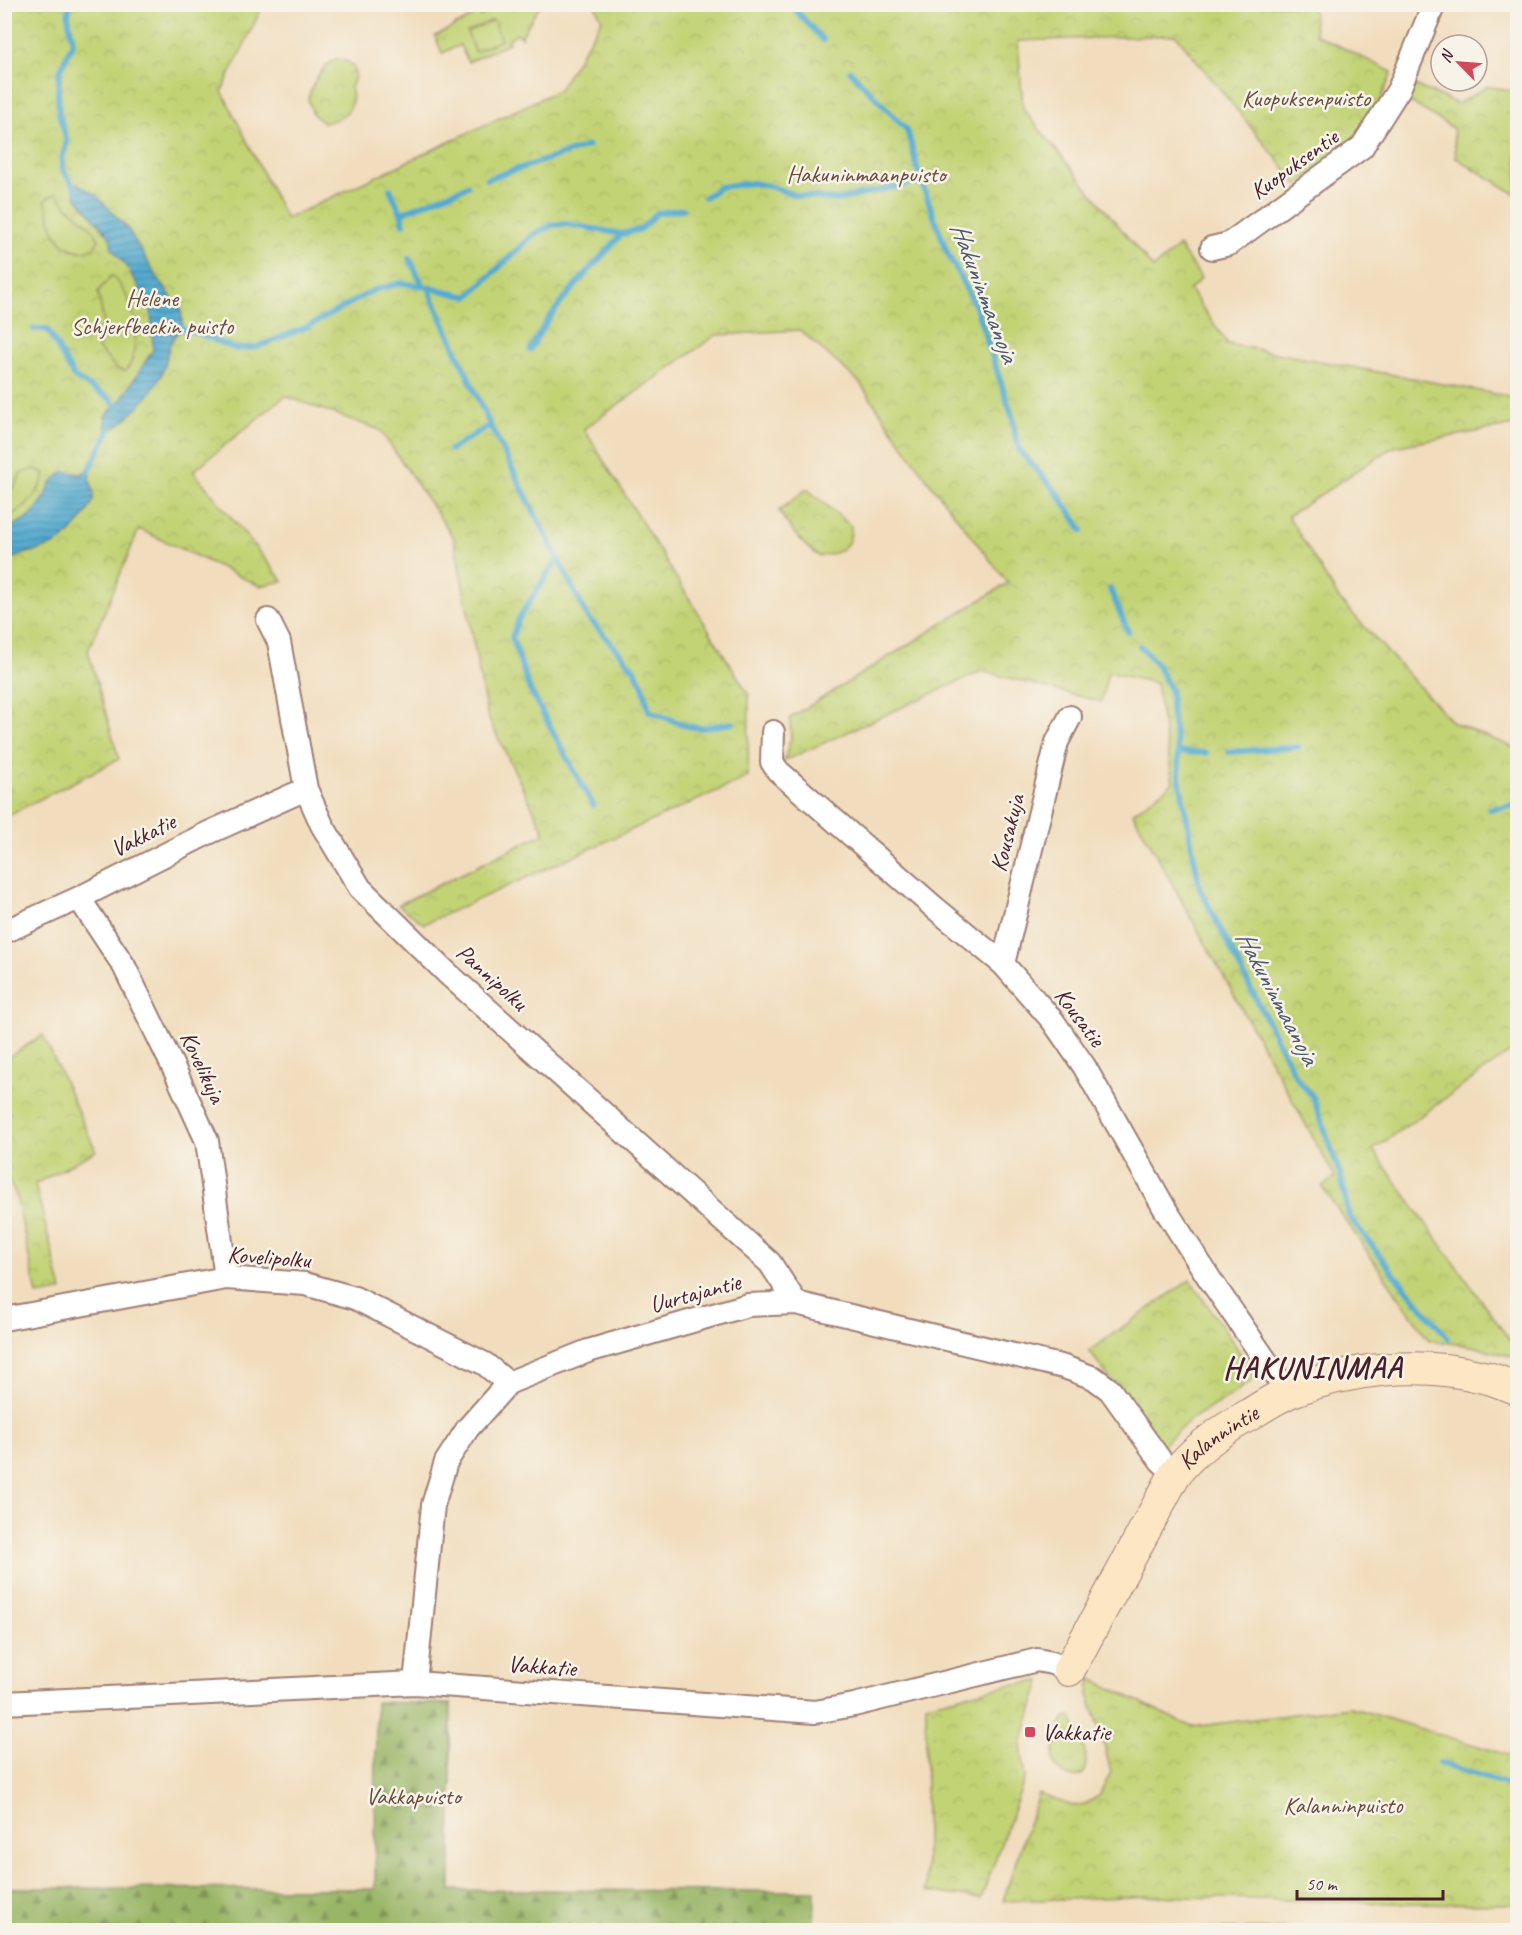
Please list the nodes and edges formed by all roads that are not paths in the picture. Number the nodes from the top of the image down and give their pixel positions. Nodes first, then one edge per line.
1 (1434, 4) edge
2 (1212, 248) dead end
3 (268, 620) dead end
4 (1070, 717) dead end
5 (774, 732) dead end
6 (306, 789) junction
7 (79, 898) junction
8 (4, 932) edge
9 (1003, 964) junction
10 (226, 1278) junction
11 (796, 1303) junction
12 (4, 1319) edge
13 (508, 1383) junction
14 (1518, 1389) edge
15 (1288, 1393) junction
16 (1175, 1474) junction
17 (1068, 1671) joint
18 (415, 1683) junction
19 (4, 1703) edge

1 - 2 street, Kuopuksentie
3 - 6 street, Pannipolku
4 - 9 street, Kousakuja
5 - 9 street, Kousatie
6 - 7 street, Vakkatie
6 - 11 street, Pannipolku
7 - 8 street, Vakkatie
7 - 10 street, Kovelikuja
9 - 15 street, Kousatie
10 - 12 street, Kovelipolku
10 - 13 street, Kovelipolku
11 - 13 street, Uurtajantie
11 - 16 street, Uurtajantie
13 - 18 street, Uurtajantie
14 - 15 street, Kalannintie
15 - 16 street, Kalannintie
16 - 17 street, Kalannintie
17 - 18 street, Vakkatie
18 - 19 street, Vakkatie

